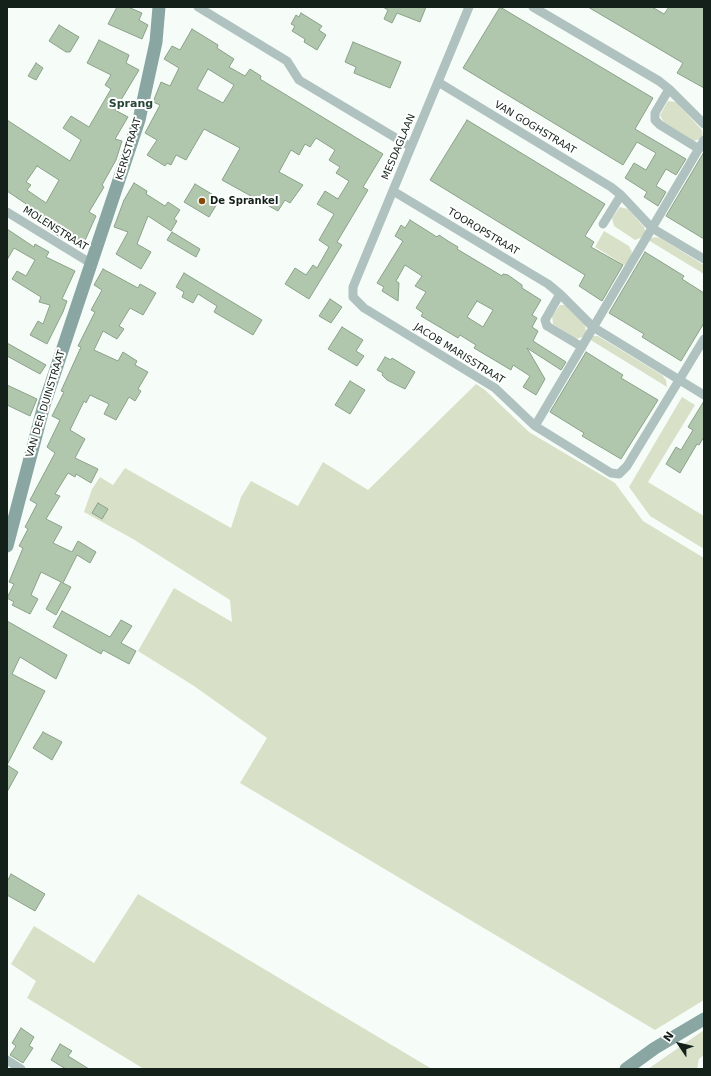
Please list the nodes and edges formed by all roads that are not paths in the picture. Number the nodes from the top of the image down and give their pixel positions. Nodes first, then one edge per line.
1 (159, 7) edge
2 (198, 7) edge
3 (469, 7) edge
4 (533, 7) edge
5 (438, 82) junction
6 (669, 89) junction
7 (704, 124) edge
8 (702, 144) edge
9 (411, 147) junction
10 (393, 191) junction
11 (621, 194) junction
12 (7, 212) edge
13 (603, 224) dead end
14 (652, 228) junction
15 (704, 259) edge
16 (92, 264) junction
17 (560, 294) junction
18 (353, 297) joint
19 (593, 328) junction
20 (704, 339) edge
21 (582, 347) junction
22 (679, 380) junction
23 (704, 395) edge
24 (535, 426) junction
25 (7, 546) edge
26 (704, 1019) edge
27 (7, 1060) edge
28 (22, 1069) edge
29 (626, 1069) edge

1 - 16 street, KERKSTRAAT
2 - 9 street
3 - 5 street, MESDAGLAAN
4 - 6 street
5 - 9 street, MESDAGLAAN
5 - 11 street, VAN GOGHSTRAAT
6 - 7 street
6 - 8 street
8 - 14 street
9 - 10 street, MESDAGLAAN
10 - 17 street, TOOROPSTRAAT
10 - 18 street, MESDAGLAAN
11 - 13 street
11 - 14 street, VAN GOGHSTRAAT
12 - 16 street, MOLENSTRAAT
14 - 15 street, VAN GOGHSTRAAT
14 - 19 street
16 - 25 street, VAN DER DUINSTRAAT
17 - 19 street, TOOROPSTRAAT
17 - 21 street
18 - 24 street, JACOB MARISSTRAAT
19 - 21 street
19 - 22 street, TOOROPSTRAAT
20 - 22 street
21 - 24 street
22 - 23 street, TOOROPSTRAAT
22 - 24 street, JACOB MARISSTRAAT
26 - 29 street
27 - 28 street

